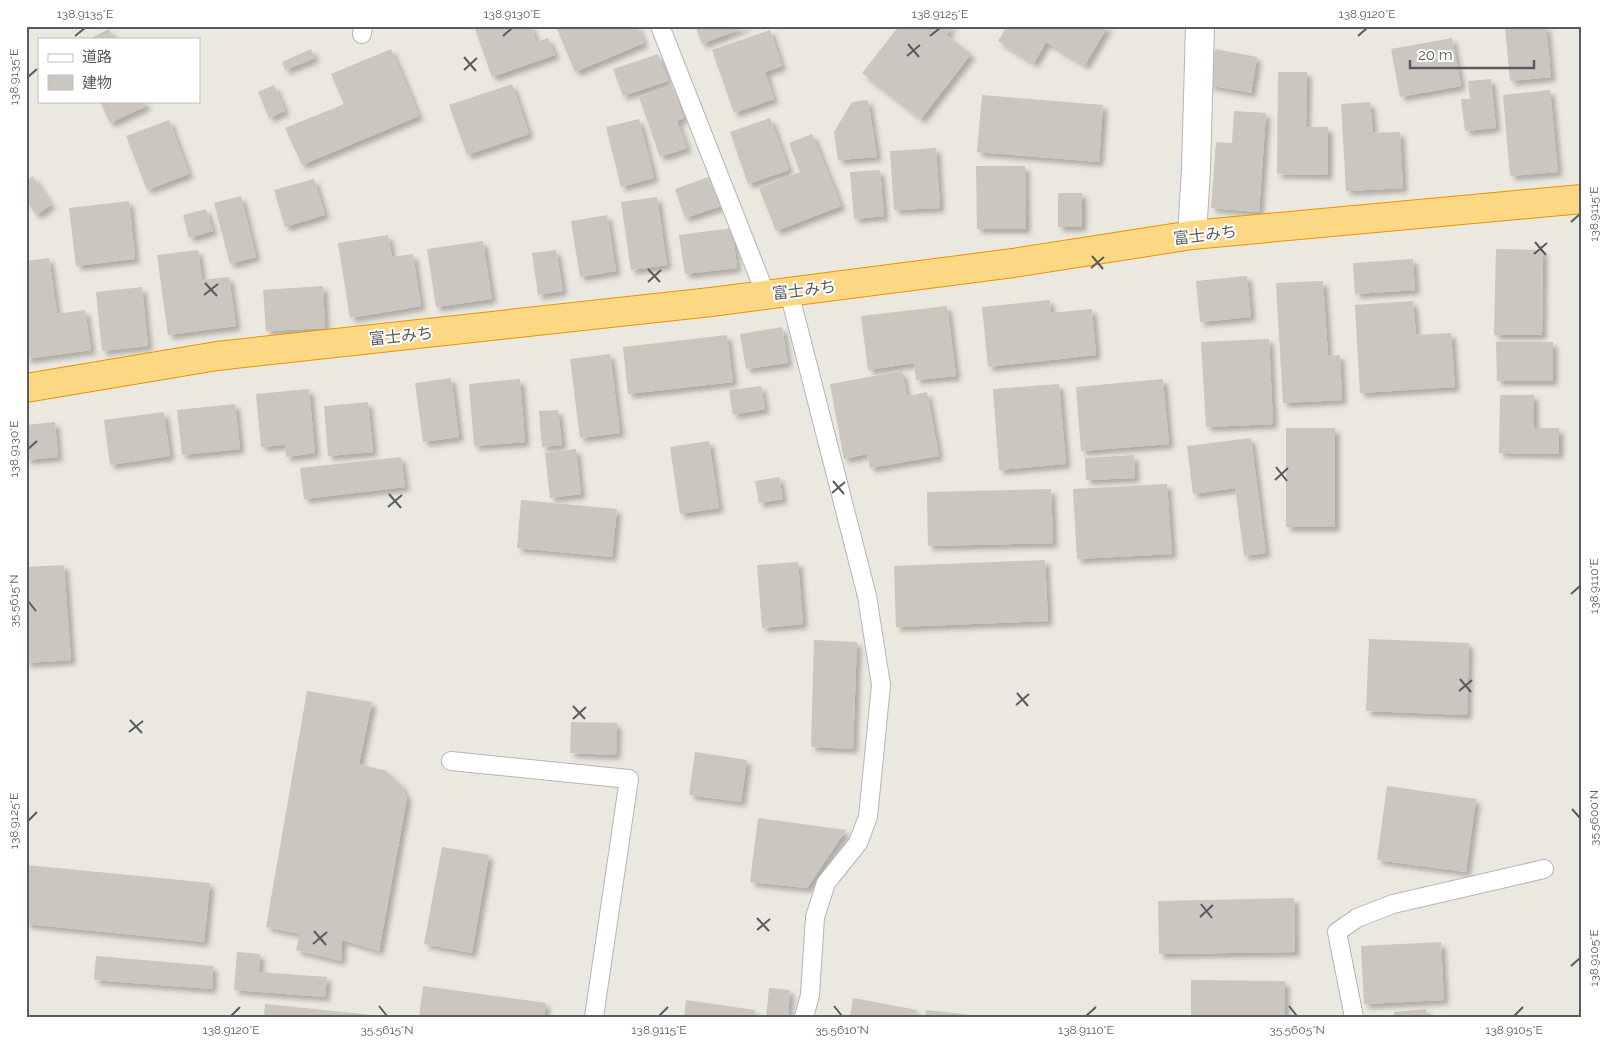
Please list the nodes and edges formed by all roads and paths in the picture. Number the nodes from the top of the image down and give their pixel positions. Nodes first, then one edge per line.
1 (660, 26) edge
2 (1200, 26) edge
3 (1582, 199) edge
4 (1192, 236) junction
5 (777, 294) junction
6 (26, 388) edge
7 (452, 761) dead end
8 (1544, 869) dead end
9 (594, 1017) edge
10 (804, 1017) edge
11 (1354, 1017) edge

1 - 5 lane
2 - 4 street
3 - 4 highway, 富士みち
4 - 5 highway, 富士みち
5 - 6 highway, 富士みち
5 - 10 lane
7 - 9 lane
8 - 11 lane

